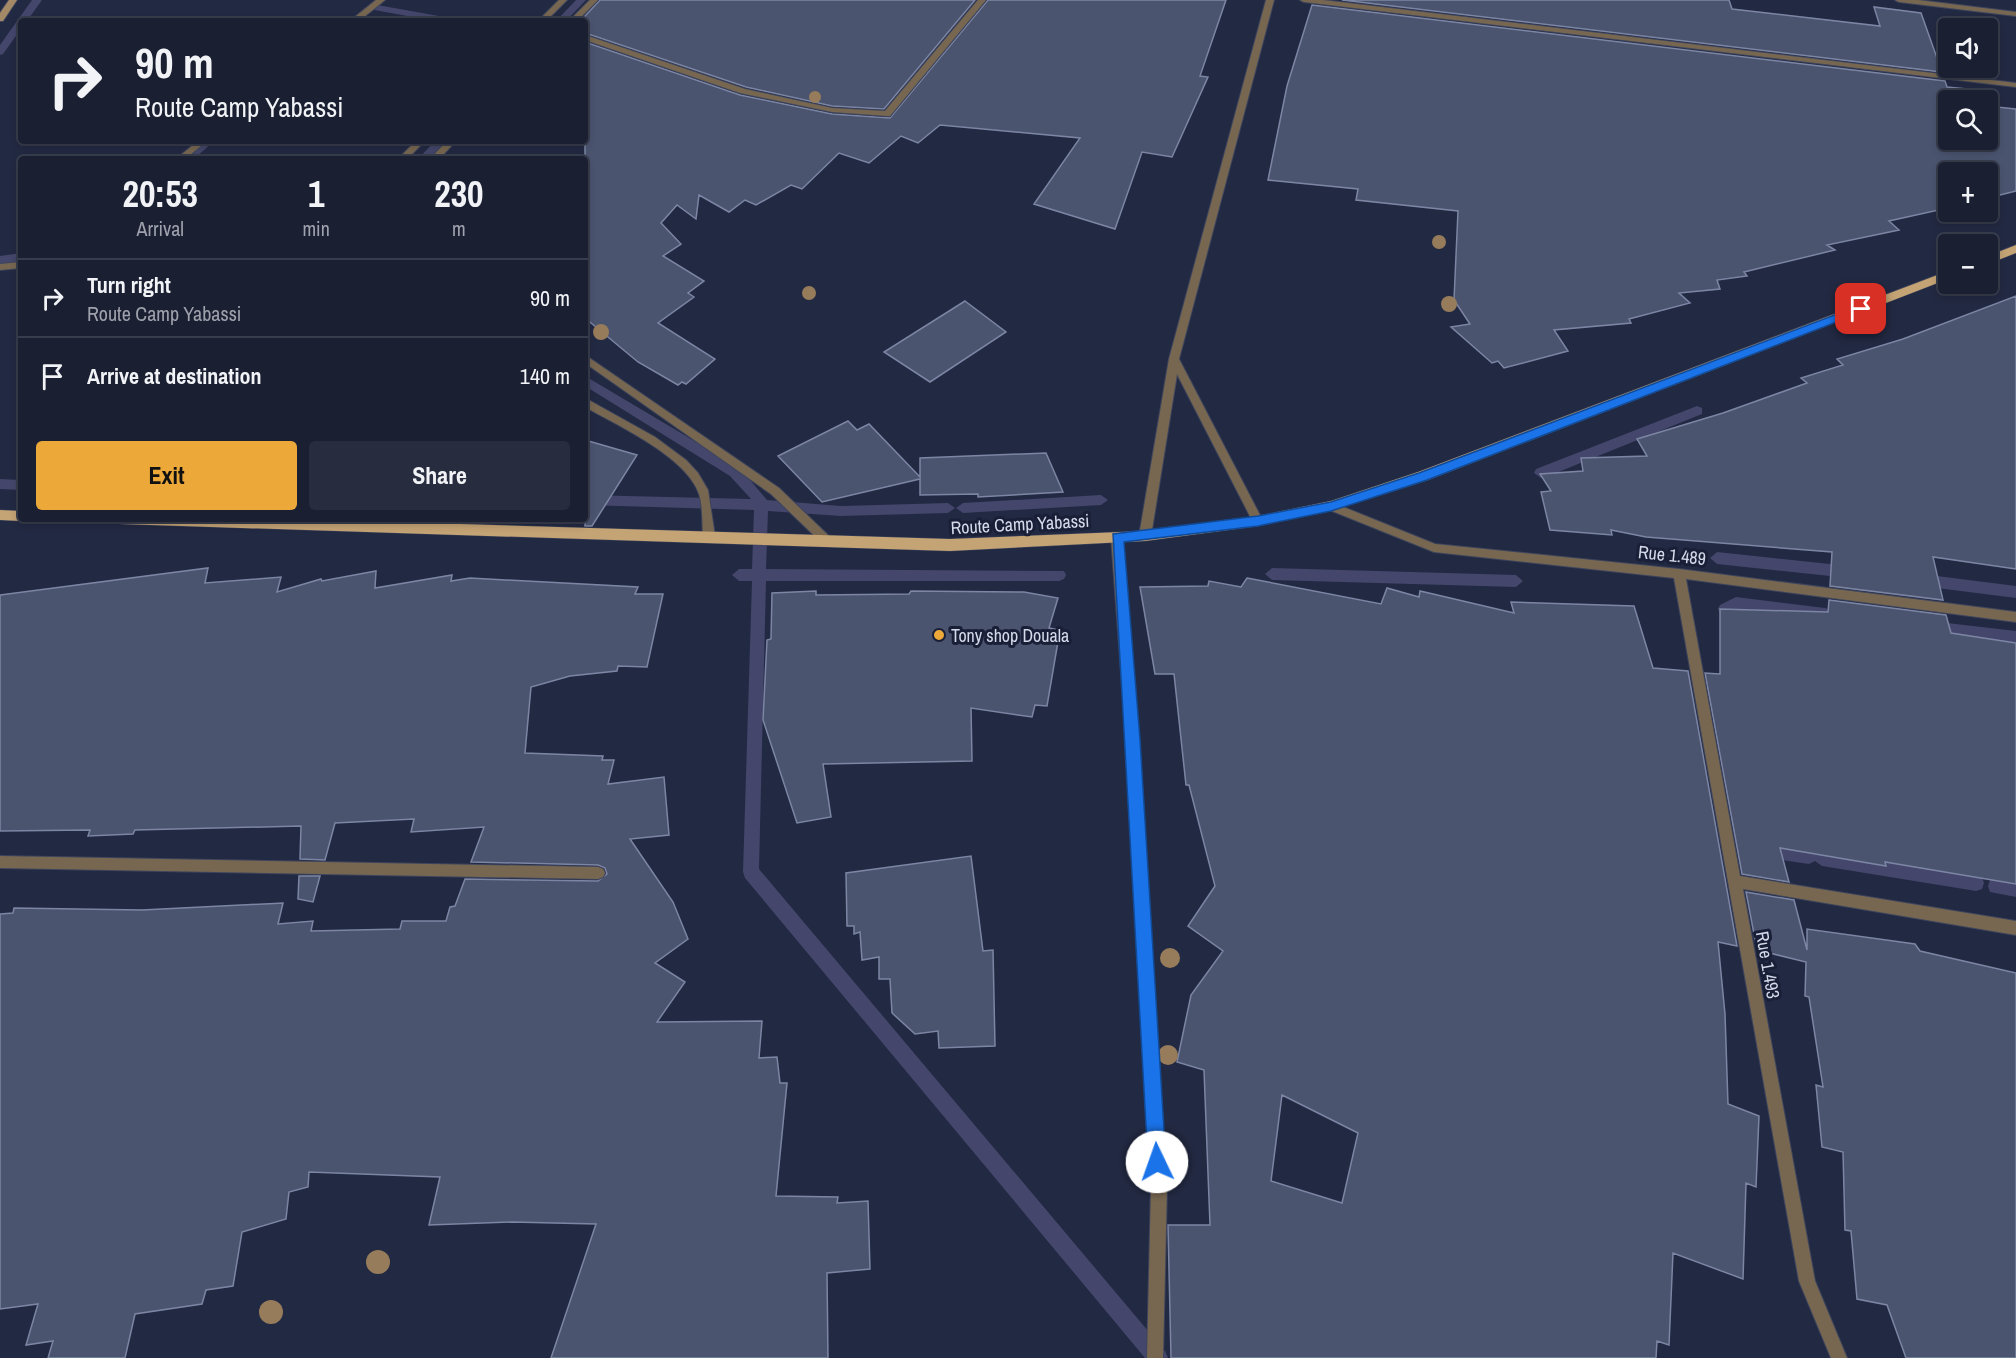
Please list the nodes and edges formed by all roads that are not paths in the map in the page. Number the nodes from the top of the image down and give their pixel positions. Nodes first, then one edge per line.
1 (13, 0) edge
2 (381, 0) edge
3 (563, 0) edge
4 (594, 0) edge
5 (982, 0) edge
6 (1270, 0) edge
7 (1304, 0) edge
8 (1899, 0) edge
9 (2016, 14) edge
10 (358, 18) edge
11 (545, 18) edge
12 (576, 18) edge
13 (0, 19) edge
14 (588, 38) edge
15 (2016, 85) edge
16 (199, 144) edge
17 (418, 144) edge
18 (449, 144) edge
19 (184, 156) edge
20 (405, 156) edge
21 (437, 156) edge
22 (2016, 249) edge
23 (1998, 256) edge
24 (18, 265) edge
25 (0, 267) edge
26 (1938, 279) edge
27 (1174, 359) junction
28 (588, 360) edge
29 (588, 404) edge
30 (1331, 506) junction
31 (0, 515) edge
32 (18, 516) edge
33 (1258, 521) junction
34 (225, 522) edge
35 (709, 536) junction
36 (1145, 536) junction
37 (1117, 537) junction
38 (827, 541) junction
39 (1679, 574) junction
40 (2016, 617) edge
41 (0, 862) edge
42 (598, 873) dead end
43 (1735, 881) junction
44 (2016, 928) edge
45 (1155, 1358) edge
46 (1839, 1358) edge

1 - 13 street
2 - 10 street
3 - 11 street
4 - 12 street
5 - 14 street
6 - 27 street
7 - 15 street
8 - 9 street
16 - 19 street
17 - 20 street
18 - 21 street
22 - 23 main road
24 - 25 street
26 - 30 main road, Route Camp Yabassi
27 - 33 street
27 - 36 street
28 - 38 street
29 - 35 street
30 - 33 main road, Route Camp Yabassi
30 - 39 street, Rue 1.489
31 - 32 main road
33 - 36 main road, Route Camp Yabassi
34 - 35 main road, Route Camp Yabassi
35 - 38 main road, Route Camp Yabassi
36 - 37 main road, Route Camp Yabassi
37 - 38 main road, Route Camp Yabassi
37 - 45 street
39 - 40 street, Rue 1.489
39 - 43 street, Rue 1.493
41 - 42 street
43 - 44 street
43 - 46 street, Rue 1.493

